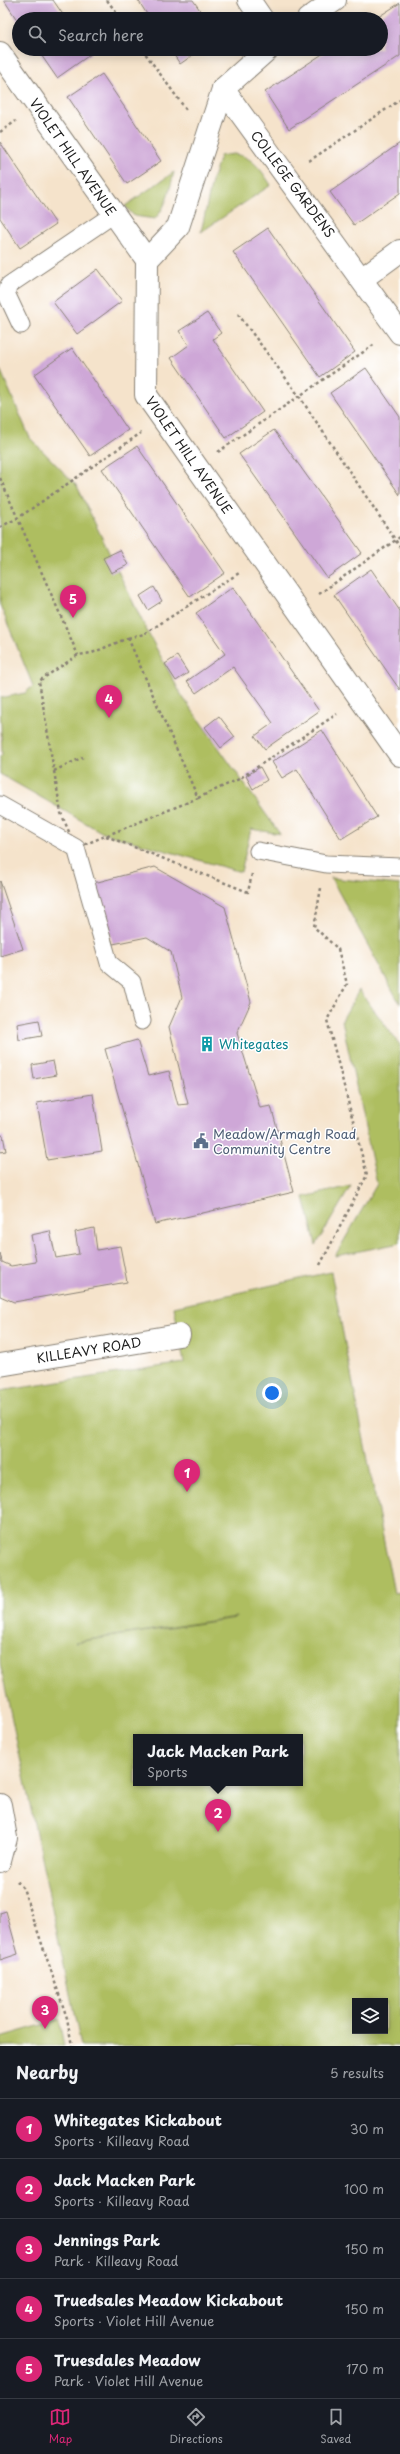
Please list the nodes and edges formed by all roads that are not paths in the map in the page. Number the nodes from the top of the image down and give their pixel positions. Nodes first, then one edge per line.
1 (249, 0) edge
2 (335, 0) edge
3 (257, 12) edge
4 (318, 12) edge
5 (0, 53) edge
6 (260, 56) edge
7 (222, 89) junction
8 (114, 214) junction
9 (400, 251) edge
10 (147, 260) junction
11 (363, 278) junction
12 (21, 324) dead end
13 (399, 331) edge
14 (400, 755) edge
15 (0, 805) edge
16 (258, 851) road end
17 (400, 867) edge
18 (142, 1022) dead end
19 (179, 1335) dead end
20 (0, 1365) edge
21 (0, 1805) edge
22 (7, 1869) edge

1 - 3 street
2 - 4 street
5 - 8 street, VIOLET HILL AVENUE
6 - 7 street
7 - 10 street
7 - 11 street, COLLEGE GARDENS
8 - 10 street, VIOLET HILL AVENUE
8 - 12 lane
9 - 11 street
10 - 14 street, VIOLET HILL AVENUE
11 - 13 street, COLLEGE GARDENS
15 - 18 lane
16 - 17 lane
19 - 20 street, KILLEAVY ROAD
21 - 22 street

